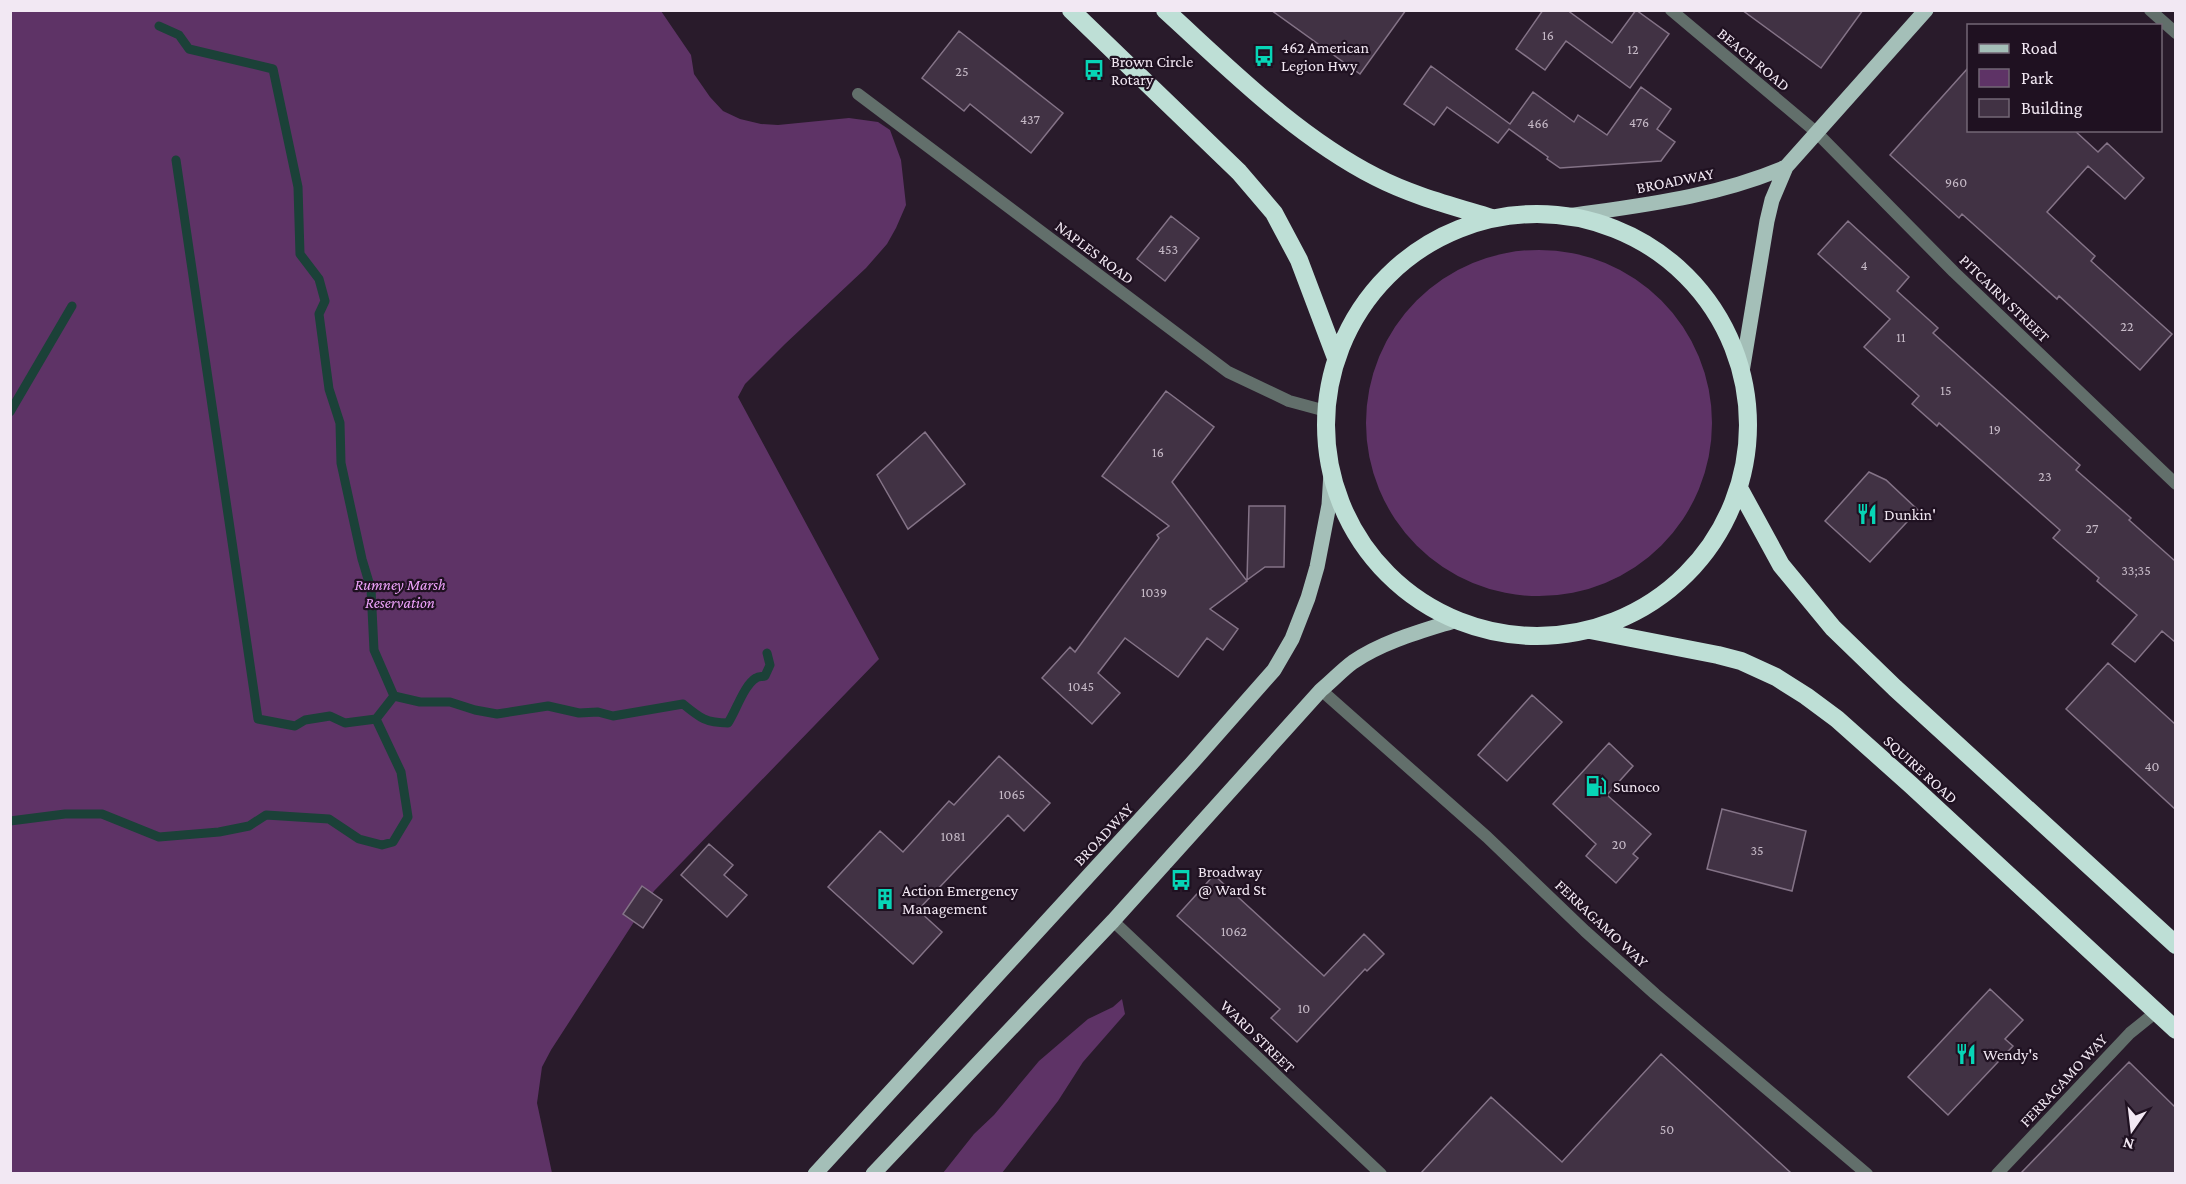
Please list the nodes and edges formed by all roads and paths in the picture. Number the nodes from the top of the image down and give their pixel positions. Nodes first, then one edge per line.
1 (1071, 10) edge
2 (1164, 10) edge
3 (1671, 10) edge
4 (1926, 10) edge
5 (2150, 10) edge
6 (2175, 33) edge
7 (858, 94) dead end
8 (1816, 132) junction
9 (1786, 167) junction
10 (1568, 216) junction
11 (1494, 219) junction
12 (1336, 358) junction
13 (1742, 372) junction
14 (1326, 411) junction
15 (1331, 472) junction
16 (2175, 484) edge
17 (1739, 488) junction
18 (1457, 620) junction
19 (1588, 630) junction
20 (1321, 690) junction
21 (1113, 921) junction
22 (2175, 945) edge
23 (2156, 1012) junction
24 (2175, 1030) edge
25 (815, 1173) edge
26 (873, 1173) edge
27 (1381, 1173) edge
28 (1868, 1173) edge
29 (1997, 1173) edge

1 - 12 highway
2 - 11 highway
3 - 8 street, BEACH ROAD
4 - 8 main road, BROADWAY
5 - 6 street
7 - 14 street, NAPLES ROAD
8 - 9 main road, BROADWAY
8 - 16 street, PITCAIRN STREET
9 - 10 main road, BROADWAY
9 - 13 main road, BROADWAY
10 - 11 highway
10 - 13 highway
11 - 12 highway
12 - 14 highway
13 - 17 highway
14 - 15 highway
15 - 18 highway
15 - 25 main road, BROADWAY
17 - 19 highway
17 - 22 highway
18 - 19 highway
18 - 20 main road
19 - 23 highway, SQUIRE ROAD
20 - 21 main road
20 - 28 street, FERRAGAMO WAY
21 - 26 main road
21 - 27 street, WARD STREET
23 - 24 highway, SQUIRE ROAD
23 - 29 street, FERRAGAMO WAY

